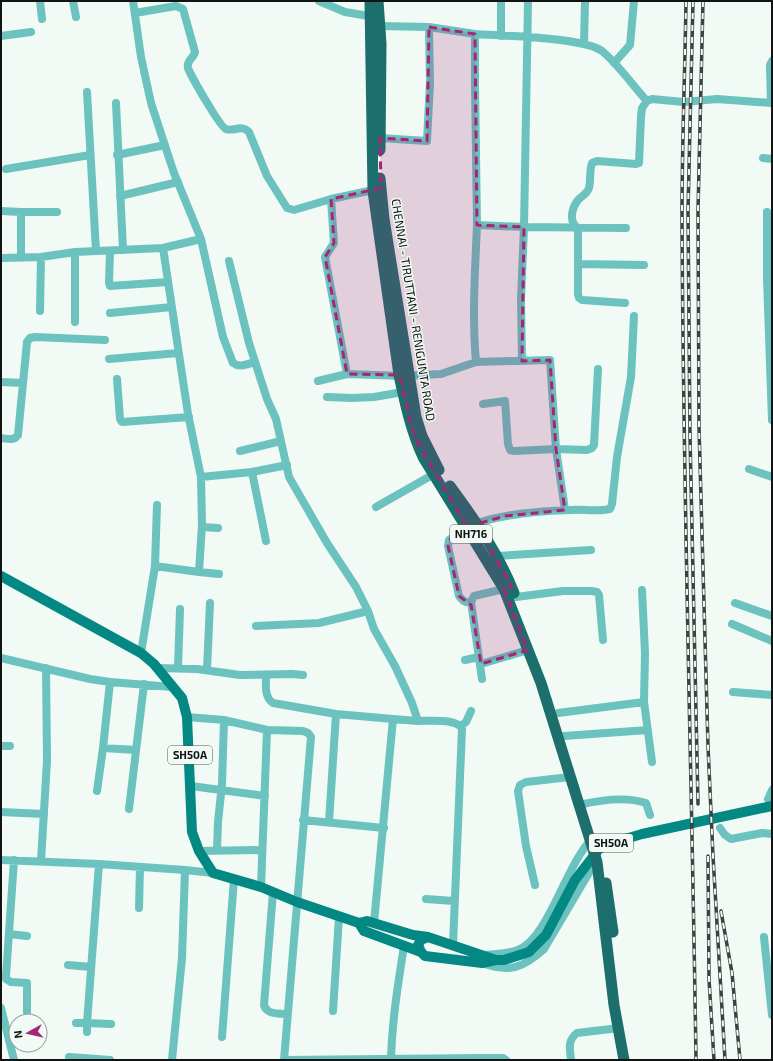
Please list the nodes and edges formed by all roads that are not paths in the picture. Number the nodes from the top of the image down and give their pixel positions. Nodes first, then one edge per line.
1 (40, 1) edge
2 (73, 1) edge
3 (133, 1) edge
4 (319, 1) edge
5 (370, 1) edge
6 (378, 1) edge
7 (501, 1) edge
8 (528, 1) edge
9 (585, 1) edge
10 (634, 1) edge
11 (135, 13) junction
12 (76, 17) dead end
13 (42, 19) dead end
14 (377, 20) junction
15 (429, 27) junction
16 (31, 32) dead end
17 (475, 34) junction
18 (1, 36) edge
19 (501, 36) junction
20 (527, 38) junction
21 (584, 44) junction
22 (772, 61) edge
23 (614, 63) junction
24 (87, 92) dead end
25 (647, 101) junction
26 (116, 103) dead end
27 (772, 103) edge
28 (380, 138) junction
29 (165, 145) junction
30 (90, 155) junction
31 (117, 155) junction
32 (6, 169) dead end
33 (178, 182) junction
34 (377, 189) junction
35 (120, 196) junction
36 (331, 199) junction
37 (1, 211) edge
38 (21, 212) junction
39 (57, 212) dead end
40 (767, 212) dead end
41 (477, 225) junction
42 (524, 227) junction
43 (578, 228) junction
44 (626, 228) dead end
45 (201, 239) junction
46 (163, 248) junction
47 (123, 250) junction
48 (96, 251) junction
49 (110, 251) junction
50 (75, 252) junction
51 (41, 257) junction
52 (1, 258) edge
53 (21, 258) junction
54 (229, 261) dead end
55 (578, 264) junction
56 (644, 265) dead end
57 (769, 278) edge
58 (168, 282) junction
59 (625, 304) dead end
60 (172, 307) junction
61 (40, 311) dead end
62 (110, 313) dead end
63 (634, 316) dead end
64 (75, 322) dead end
65 (105, 340) dead end
66 (178, 353) junction
67 (109, 359) dead end
68 (522, 361) junction
69 (255, 362) junction
70 (476, 362) junction
71 (598, 369) dead end
72 (347, 374) junction
73 (404, 375) junction
74 (117, 380) dead end
75 (318, 381) dead end
76 (1, 382) edge
77 (23, 383) junction
78 (402, 392) junction
79 (327, 397) dead end
80 (483, 404) dead end
81 (189, 417) junction
82 (772, 420) edge
83 (1, 438) edge
84 (281, 441) junction
85 (556, 449) junction
86 (240, 451) dead end
87 (286, 465) junction
88 (749, 469) dead end
89 (252, 472) junction
90 (434, 474) junction
91 (201, 477) junction
92 (772, 478) edge
93 (157, 505) dead end
94 (376, 507) dead end
95 (565, 510) junction
96 (473, 526) junction
97 (202, 527) junction
98 (218, 528) dead end
99 (266, 541) dead end
100 (591, 550) dead end
101 (496, 556) junction
102 (155, 566) junction
103 (199, 572) junction
104 (219, 574) dead end
105 (1, 576) edge
106 (642, 590) dead end
107 (511, 591) junction
108 (471, 602) junction
109 (210, 603) dead end
110 (735, 603) dead end
111 (180, 609) dead end
112 (368, 611) junction
113 (772, 616) edge
114 (732, 624) dead end
115 (256, 626) dead end
116 (603, 640) dead end
117 (772, 641) edge
118 (528, 650) junction
119 (141, 653) junction
120 (1, 658) edge
121 (465, 660) dead end
122 (480, 660) junction
123 (46, 668) junction
124 (157, 668) junction
125 (178, 668) junction
126 (207, 670) junction
127 (266, 675) junction
128 (303, 675) dead end
129 (482, 679) dead end
130 (110, 682) junction
131 (144, 684) junction
132 (172, 687) junction
133 (734, 692) dead end
134 (772, 694) edge
135 (644, 702) junction
136 (471, 711) dead end
137 (558, 713) junction
138 (336, 714) junction
139 (188, 717) junction
140 (393, 719) junction
141 (224, 720) junction
142 (418, 721) junction
143 (461, 726) junction
144 (267, 730) junction
145 (648, 730) junction
146 (564, 736) junction
147 (1, 746) edge
148 (10, 746) dead end
149 (103, 748) junction
150 (136, 750) junction
151 (652, 762) dead end
152 (570, 777) junction
153 (191, 786) junction
154 (221, 790) junction
155 (772, 790) edge
156 (97, 791) dead end
157 (265, 796) junction
158 (770, 802) edge
159 (582, 804) junction
160 (129, 809) dead end
161 (1, 812) edge
162 (44, 814) junction
163 (650, 815) dead end
164 (304, 820) junction
165 (329, 822) junction
166 (384, 828) junction
167 (720, 828) dead end
168 (772, 834) edge
169 (591, 840) junction
170 (217, 850) junction
171 (262, 850) junction
172 (199, 851) junction
173 (1, 860) edge
174 (14, 860) junction
175 (41, 861) junction
176 (596, 861) junction
177 (99, 864) junction
178 (140, 867) junction
179 (185, 870) junction
180 (213, 873) junction
181 (234, 879) junction
182 (535, 885) dead end
183 (261, 887) junction
184 (273, 892) junction
185 (426, 899) dead end
186 (454, 901) junction
187 (296, 902) junction
188 (139, 908) dead end
189 (339, 917) junction
190 (374, 923) junction
191 (359, 924) junction
192 (9, 934) junction
193 (27, 936) dead end
194 (764, 936) dead end
195 (428, 937) junction
196 (453, 945) junction
197 (404, 946) junction
198 (421, 952) junction
199 (483, 959) junction
200 (68, 965) dead end
201 (92, 967) junction
202 (333, 1011) dead end
203 (2, 1012) edge
204 (28, 1012) dead end
205 (288, 1014) junction
206 (772, 1015) edge
207 (76, 1023) dead end
208 (87, 1023) junction
209 (111, 1024) dead end
210 (619, 1028) junction
211 (87, 1032) dead end
212 (222, 1037) dead end
213 (69, 1057) dead end
214 (14, 1060) edge
215 (110, 1060) edge
216 (172, 1060) edge
217 (284, 1060) edge
218 (391, 1060) edge
219 (506, 1060) edge
220 (571, 1060) edge
221 (624, 1060) edge
222 (630, 1060) edge

1 - 13 street
2 - 12 street
3 - 11 street
4 - 14 street
5 - 14 highway, CHENNAI - TIRUTTANI - RENIGUNTA ROAD / NH716
6 - 14 highway, CHENNAI - TIRUTTANI - RENIGUNTA ROAD / NH716
7 - 19 street
8 - 20 street
9 - 21 street
10 - 23 street
11 - 29 street
11 - 36 street
14 - 15 street
14 - 28 highway, CHENNAI - TIRUTTANI - RENIGUNTA ROAD / NH716
14 - 34 highway, CHENNAI - TIRUTTANI - RENIGUNTA ROAD / NH716
15 - 17 street
15 - 28 street
16 - 18 street
17 - 19 street
17 - 41 street
19 - 20 street
20 - 21 street
20 - 42 street
21 - 23 street
22 - 27 street
23 - 25 street
24 - 30 street
25 - 27 street
25 - 43 street
26 - 31 street
28 - 34 highway, CHENNAI - TIRUTTANI - RENIGUNTA ROAD / NH716
29 - 31 street
29 - 33 street
30 - 32 street
30 - 48 street
31 - 35 street
33 - 35 street
33 - 45 street
34 - 36 street
34 - 73 highway, CHENNAI - TIRUTTANI - RENIGUNTA ROAD / NH716
35 - 47 street
36 - 72 street
37 - 38 street
38 - 39 street
38 - 53 street
40 - 57 street
41 - 42 street
41 - 70 street
42 - 43 street
42 - 68 street
43 - 44 street
43 - 55 street
45 - 46 street
45 - 69 street
46 - 47 street
46 - 58 street
47 - 49 street
48 - 49 street
48 - 50 street
49 - 58 street
50 - 51 street
50 - 64 street
51 - 53 street
51 - 61 street
52 - 53 street
54 - 69 street
55 - 56 street
55 - 59 street
57 - 82 street
58 - 60 street
60 - 62 street
60 - 66 street
63 - 95 street
65 - 77 street
66 - 67 street
66 - 81 street
68 - 70 street
68 - 85 street
69 - 84 street
70 - 73 street
71 - 85 street
72 - 73 street
72 - 75 street
73 - 78 highway, CHENNAI - TIRUTTANI - RENIGUNTA ROAD / NH716
73 - 96 highway, CHENNAI - TIRUTTANI - RENIGUNTA ROAD / NH716
74 - 81 street
76 - 77 street
77 - 83 street
78 - 79 street
78 - 90 highway, CHENNAI - TIRUTTANI - RENIGUNTA ROAD / NH716
80 - 85 street
81 - 91 street
84 - 86 street
84 - 87 street
85 - 95 street
87 - 89 street
87 - 112 street
88 - 92 street
89 - 91 street
89 - 99 street
90 - 94 street
90 - 96 highway, CHENNAI - TIRUTTANI - RENIGUNTA ROAD / NH716
91 - 97 street
93 - 102 street
95 - 96 street
96 - 101 highway, CHENNAI - TIRUTTANI - RENIGUNTA ROAD / NH716
96 - 107 highway, CHENNAI - TIRUTTANI - RENIGUNTA ROAD / NH716
96 - 108 street
97 - 98 street
97 - 103 street
100 - 101 street
101 - 107 highway, CHENNAI - TIRUTTANI - RENIGUNTA ROAD / NH716
102 - 103 street
102 - 119 street
103 - 104 street
105 - 119 main road, SH50A
106 - 135 street
107 - 108 street
107 - 116 street
107 - 118 highway, CHENNAI - TIRUTTANI - RENIGUNTA ROAD / NH716
107 - 137 highway, CHENNAI - TIRUTTANI - RENIGUNTA ROAD / NH716
108 - 122 street
109 - 126 street
110 - 113 street
111 - 125 street
112 - 115 street
112 - 142 street
114 - 117 street
118 - 122 street
118 - 152 highway, CHENNAI - TIRUTTANI - RENIGUNTA ROAD / NH716
119 - 124 main road, SH50A
120 - 123 street
121 - 122 street
122 - 129 street
123 - 130 street
123 - 162 street
124 - 125 street
124 - 132 main road, SH50A
125 - 126 street
126 - 127 street
127 - 128 street
127 - 138 street
130 - 131 street
130 - 149 street
131 - 132 street
131 - 150 street
132 - 139 main road, SH50A
133 - 134 street
135 - 137 street
135 - 145 street
136 - 143 street
137 - 146 highway, CHENNAI - TIRUTTANI - RENIGUNTA ROAD / NH716
138 - 140 street
138 - 165 street
139 - 141 street
139 - 153 main road, SH50A
140 - 142 street
140 - 166 street
141 - 144 street
141 - 154 street
142 - 143 street
143 - 186 street
144 - 157 street
144 - 164 street
145 - 146 street
145 - 151 street
146 - 159 highway, CHENNAI - TIRUTTANI - RENIGUNTA ROAD / NH716
147 - 148 street
149 - 150 street
149 - 156 street
150 - 160 street
152 - 159 highway, CHENNAI - TIRUTTANI - RENIGUNTA ROAD / NH716
152 - 182 street
153 - 154 street
153 - 172 main road, SH50A
154 - 157 street
154 - 170 street
155 - 158 street
157 - 171 street
158 - 199 main road, SH50A
159 - 163 street
159 - 169 highway, CHENNAI - TIRUTTANI - RENIGUNTA ROAD / NH716
159 - 222 highway, CHENNAI - TIRUTTANI - RENIGUNTA ROAD / NH716
161 - 162 street
162 - 175 street
164 - 165 street
164 - 187 street
165 - 166 street
166 - 190 street
167 - 168 street
169 - 176 highway, CHENNAI - TIRUTTANI - RENIGUNTA ROAD / NH716
169 - 199 street
170 - 171 street
170 - 172 street
171 - 183 street
172 - 180 main road, SH50A
173 - 174 street
174 - 175 street
174 - 192 street
175 - 177 street
176 - 199 street
176 - 210 highway, CHENNAI - TIRUTTANI - RENIGUNTA ROAD / NH716
177 - 178 street
177 - 201 street
178 - 179 street
178 - 188 street
179 - 180 street
179 - 216 street
180 - 181 main road
181 - 183 main road
181 - 212 street
183 - 184 main road
184 - 187 main road
184 - 205 street
185 - 186 street
186 - 196 street
187 - 189 main road
187 - 205 street
189 - 191 main road
189 - 202 street
190 - 191 main road
190 - 195 main road
191 - 197 main road
192 - 193 street
192 - 204 street
194 - 206 street
195 - 196 main road
195 - 198 main road
196 - 199 main road
197 - 198 main road
197 - 218 street
198 - 199 main road
200 - 201 street
201 - 208 street
203 - 214 street
205 - 217 street
207 - 208 street
208 - 209 street
208 - 211 street
210 - 220 street
210 - 221 highway, CHENNAI - TIRUTTANI - RENIGUNTA ROAD / NH716
213 - 215 street
217 - 218 street
218 - 219 street

